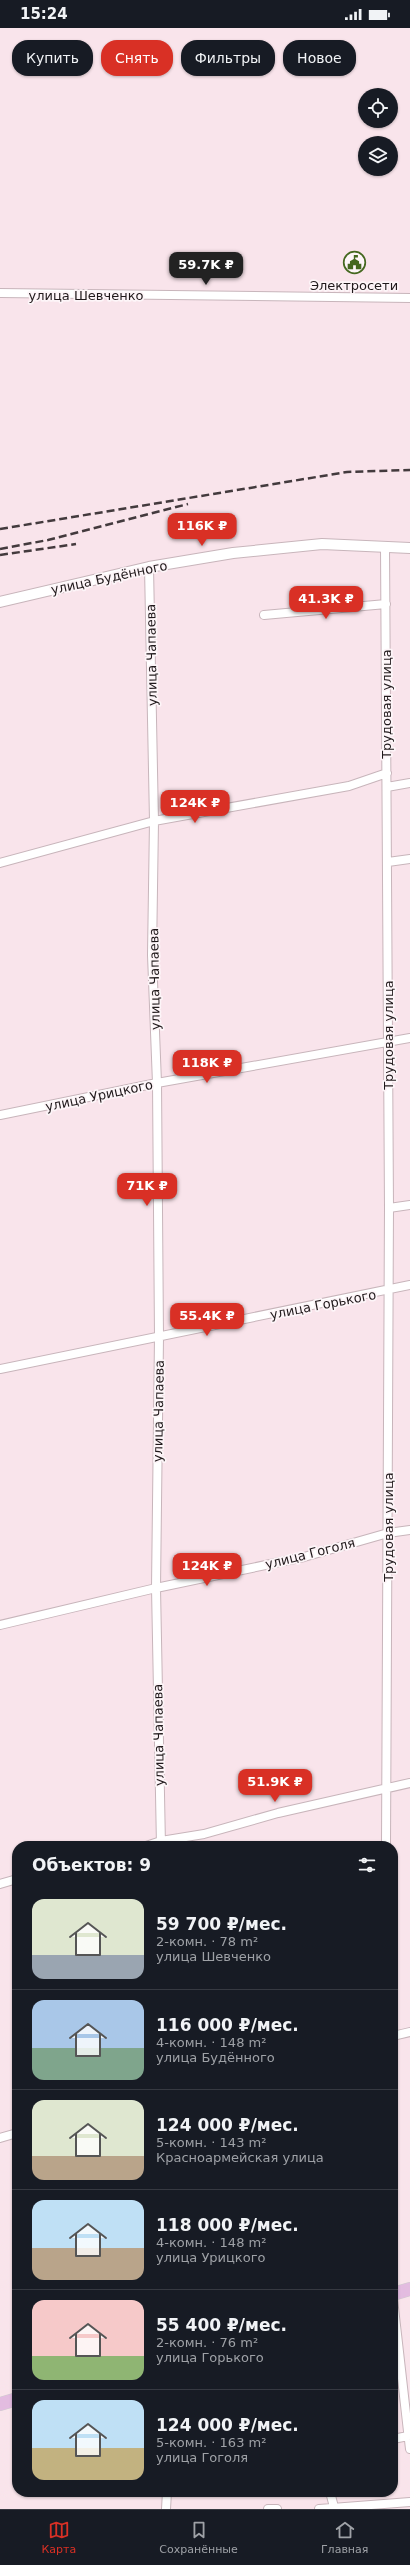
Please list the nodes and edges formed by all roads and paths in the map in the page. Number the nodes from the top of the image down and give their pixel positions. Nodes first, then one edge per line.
1 (1, 294) edge
2 (410, 298) edge
3 (386, 547) junction
4 (410, 548) edge
5 (149, 567) junction
6 (0, 602) edge
7 (386, 604) junction
8 (264, 615) dead end
9 (387, 773) junction
10 (410, 783) edge
11 (387, 787) junction
12 (154, 821) junction
13 (410, 859) edge
14 (388, 862) junction
15 (0, 863) edge
16 (410, 1038) edge
17 (388, 1043) junction
18 (157, 1083) junction
19 (0, 1116) edge
20 (410, 1205) edge
21 (389, 1208) junction
22 (410, 1285) edge
23 (388, 1290) junction
24 (159, 1337) junction
25 (0, 1369) edge
26 (410, 1530) edge
27 (388, 1533) junction
28 (156, 1588) junction
29 (0, 1625) edge
30 (410, 1783) edge
31 (386, 1788) junction
32 (161, 1841) edge
33 (171, 1841) edge
34 (386, 1841) edge
35 (12, 1880) edge
36 (0, 1884) edge
37 (410, 2032) edge
38 (398, 2035) edge
39 (12, 2135) edge
40 (0, 2138) edge
41 (410, 2289) edge
42 (398, 2293) edge
43 (398, 2345) edge
44 (12, 2400) edge
45 (0, 2404) edge
46 (408, 2436) junction
47 (398, 2438) edge
48 (410, 2449) edge
49 (167, 2497) edge
50 (331, 2497) edge
51 (410, 2502) edge
52 (334, 2507) junction
53 (166, 2509) edge
54 (268, 2509) edge
55 (277, 2509) edge
56 (319, 2509) edge

1 - 2 street, улица Шевченко
3 - 4 street, улица Будённого
3 - 5 street, улица Будённого
3 - 7 street, Трудовая улица
5 - 6 street, улица Будённого
5 - 12 street, улица Чапаева
7 - 8 street
7 - 9 street, Трудовая улица
9 - 11 street, Трудовая улица
9 - 12 street
10 - 11 street
11 - 14 street, Трудовая улица
12 - 15 street
12 - 18 street, улица Чапаева
13 - 14 street
14 - 17 street, Трудовая улица
16 - 17 street, улица Урицкого
17 - 18 street, улица Урицкого
17 - 21 street, Трудовая улица
18 - 19 street, улица Урицкого
18 - 24 street, улица Чапаева
20 - 21 street
21 - 23 street, Трудовая улица
22 - 23 street, улица Горького
23 - 24 street, улица Горького
23 - 27 street, Трудовая улица
24 - 25 street, улица Горького
24 - 28 street, улица Чапаева
26 - 27 street, улица Гоголя
27 - 28 street, улица Гоголя
27 - 31 street, Трудовая улица
28 - 29 street, улица Гоголя
28 - 32 street, улица Чапаева
30 - 31 street
31 - 33 street
31 - 34 street, Трудовая улица
35 - 36 street
37 - 38 street
39 - 40 street
41 - 42 main road
43 - 46 street
44 - 45 main road
46 - 47 street
46 - 48 street
49 - 53 street
50 - 52 street
51 - 52 street
52 - 56 street
54 - 55 street

